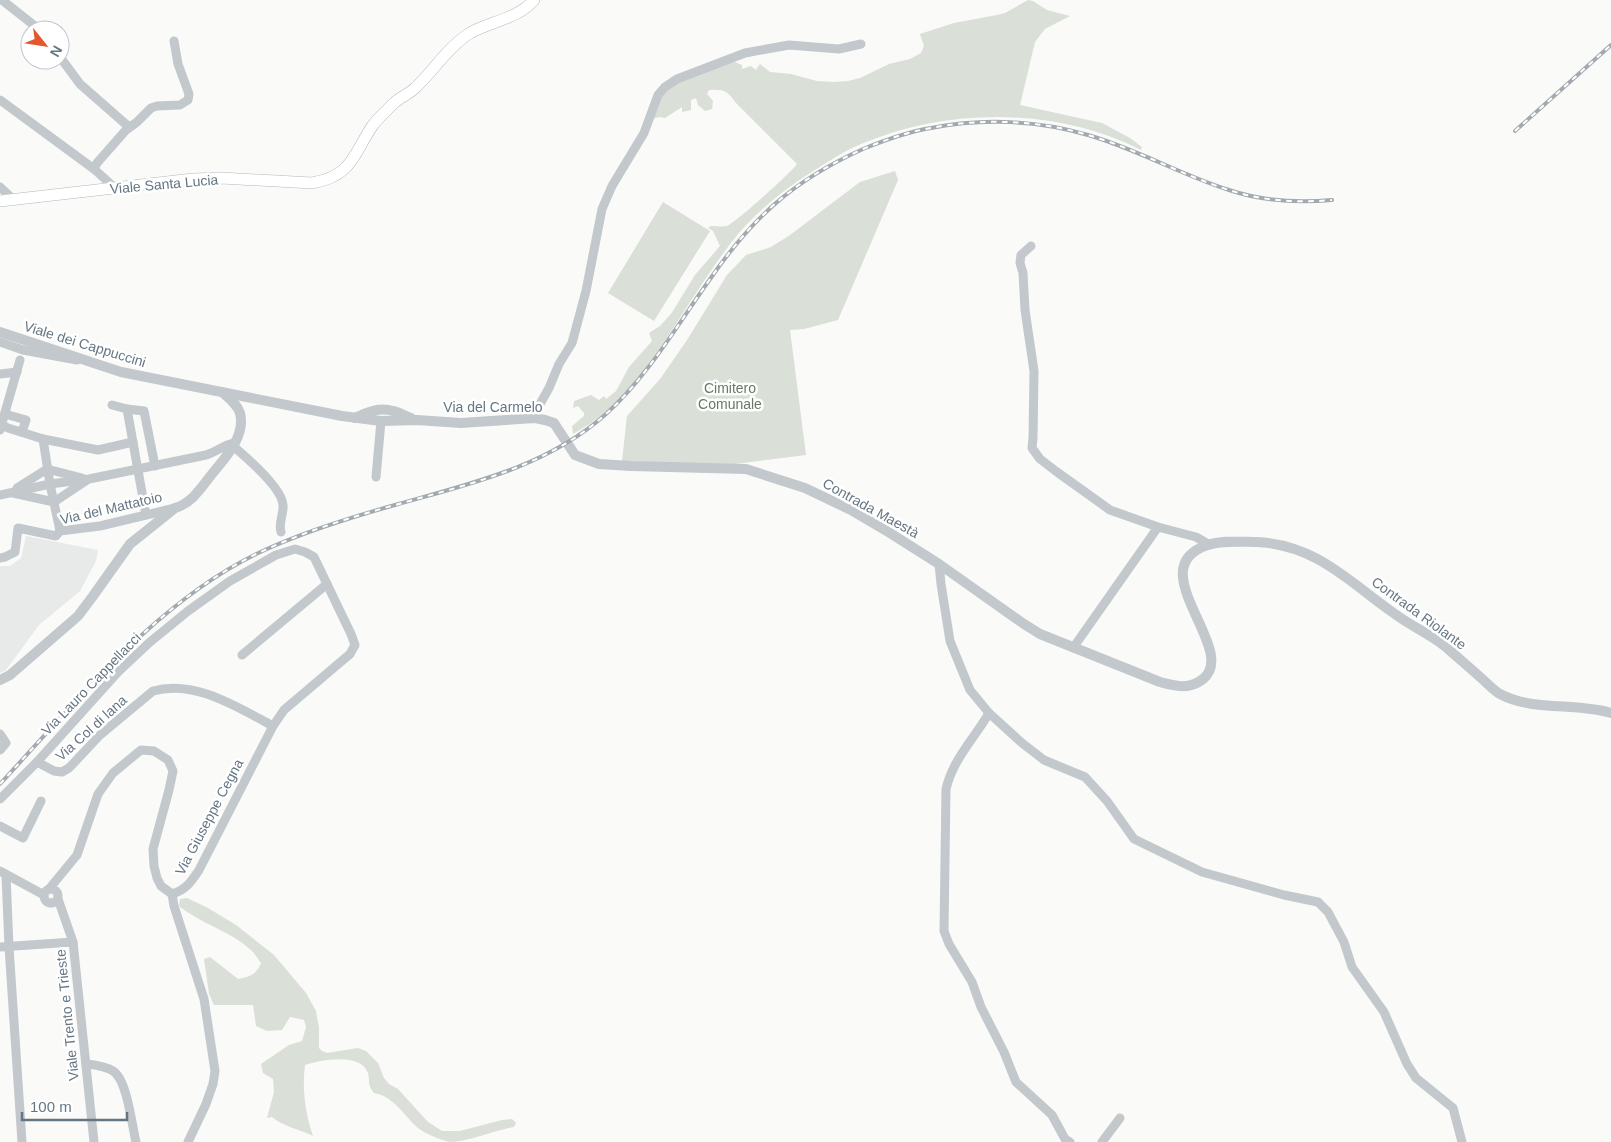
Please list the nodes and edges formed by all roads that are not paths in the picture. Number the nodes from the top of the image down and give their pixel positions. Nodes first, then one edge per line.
1 (2, 0) edge
2 (534, 0) edge
3 (27, 20) edge
4 (174, 41) dead end
5 (862, 44) dead end
6 (69, 70) edge
7 (0, 100) edge
8 (129, 127) junction
9 (94, 169) junction
10 (0, 187) edge
11 (116, 188) junction
12 (14, 200) junction
13 (0, 201) edge
14 (1031, 246) dead end
15 (0, 332) edge
16 (0, 342) edge
17 (21, 355) junction
18 (82, 360) junction
19 (17, 372) junction
20 (0, 374) edge
21 (221, 392) junction
22 (253, 398) junction
23 (112, 405) dead end
24 (127, 410) junction
25 (239, 410) junction
26 (5, 414) junction
27 (355, 418) junction
28 (535, 418) junction
29 (417, 420) junction
30 (381, 421) junction
31 (1, 426) edge
32 (22, 432) junction
33 (42, 438) junction
34 (133, 442) junction
35 (234, 445) junction
36 (570, 448) joint
37 (155, 466) junction
38 (48, 469) junction
39 (138, 470) junction
40 (376, 477) dead end
41 (89, 479) junction
42 (50, 484) junction
43 (10, 492) junction
44 (0, 495) edge
45 (54, 502) junction
46 (175, 508) junction
47 (146, 514) junction
48 (1158, 527) junction
49 (60, 531) junction
50 (282, 532) dead end
51 (1208, 544) junction
52 (0, 558) edge
53 (939, 564) junction
54 (327, 584) junction
55 (1073, 648) junction
56 (242, 655) dead end
57 (0, 680) edge
58 (989, 713) junction
59 (1611, 713) edge
60 (273, 726) junction
61 (0, 734) edge
62 (0, 750) edge
63 (36, 762) junction
64 (0, 799) edge
65 (41, 800) dead end
66 (0, 826) edge
67 (64, 872) junction
68 (3, 873) edge
69 (46, 892) junction
70 (172, 894) junction
71 (56, 899) junction
72 (73, 942) junction
73 (4, 947) edge
74 (86, 1064) junction
75 (1120, 1118) dead end
76 (22, 1142) edge
77 (94, 1142) edge
78 (136, 1142) edge
79 (188, 1142) edge
80 (1070, 1142) edge
81 (1102, 1142) edge
82 (1462, 1142) edge

1 - 3 street
2 - 11 main road, Viale Santa Lucia
4 - 8 street
5 - 28 street
6 - 8 street
7 - 9 street
8 - 9 street
9 - 11 street
10 - 12 street
11 - 12 main road, Viale Santa Lucia
12 - 13 main road, Viale Santa Lucia
14 - 48 street, Contrada Riolante
15 - 18 street, Viale dei Cappuccini
16 - 17 street
17 - 18 street
17 - 19 street
18 - 21 street, Viale dei Cappuccini
19 - 20 street
19 - 26 street
21 - 22 street, Via del Carmelo
21 - 25 street
22 - 25 street
22 - 27 street, Via del Carmelo
23 - 24 street
24 - 34 street
24 - 37 street
25 - 35 street
26 - 31 street
26 - 32 street
27 - 29 street, Via del Carmelo
27 - 30 street, Via del Carmelo
28 - 29 street, Via del Carmelo
28 - 36 street, Via del Carmelo
29 - 30 street, Via del Carmelo
30 - 40 street
31 - 32 street
32 - 33 street
33 - 34 street
33 - 38 street
34 - 39 street
35 - 37 street
35 - 46 street
35 - 50 street
36 - 53 street, Contrada Maestà
37 - 39 street
38 - 41 street
38 - 42 street
38 - 43 street
39 - 41 street
39 - 47 street
41 - 42 street
41 - 45 street
42 - 43 street
42 - 45 street
43 - 44 street
43 - 45 street
45 - 49 street
46 - 47 street, Via del Mattatoio
46 - 57 street
47 - 49 street, Via del Mattatoio
48 - 51 street, Contrada Riolante
48 - 55 street
49 - 52 street, Via del Mattatoio
51 - 55 street
51 - 59 street, Contrada Riolante
53 - 55 street, Contrada Maestà
53 - 58 street
54 - 56 street
54 - 60 street, Via Lauro Cappellacci
54 - 63 street, Via Lauro Cappellacci
58 - 80 street
58 - 82 street
60 - 63 street, Via Col di lana
60 - 70 street, Via Giuseppe Cegna
61 - 62 street
63 - 64 street, Via Lauro Cappellacci
65 - 66 street
67 - 69 street, Via Giuseppe Cegna
67 - 70 street, Via Giuseppe Cegna
67 - 71 street, Via Giuseppe Cegna
68 - 69 street
68 - 73 street
69 - 71 street
69 - 71 street
70 - 79 street
71 - 72 street, Viale Trento e Trieste
72 - 73 street
72 - 74 street, Viale Trento e Trieste
73 - 76 street
74 - 77 street, Viale Trento e Trieste
74 - 78 street
75 - 81 street

